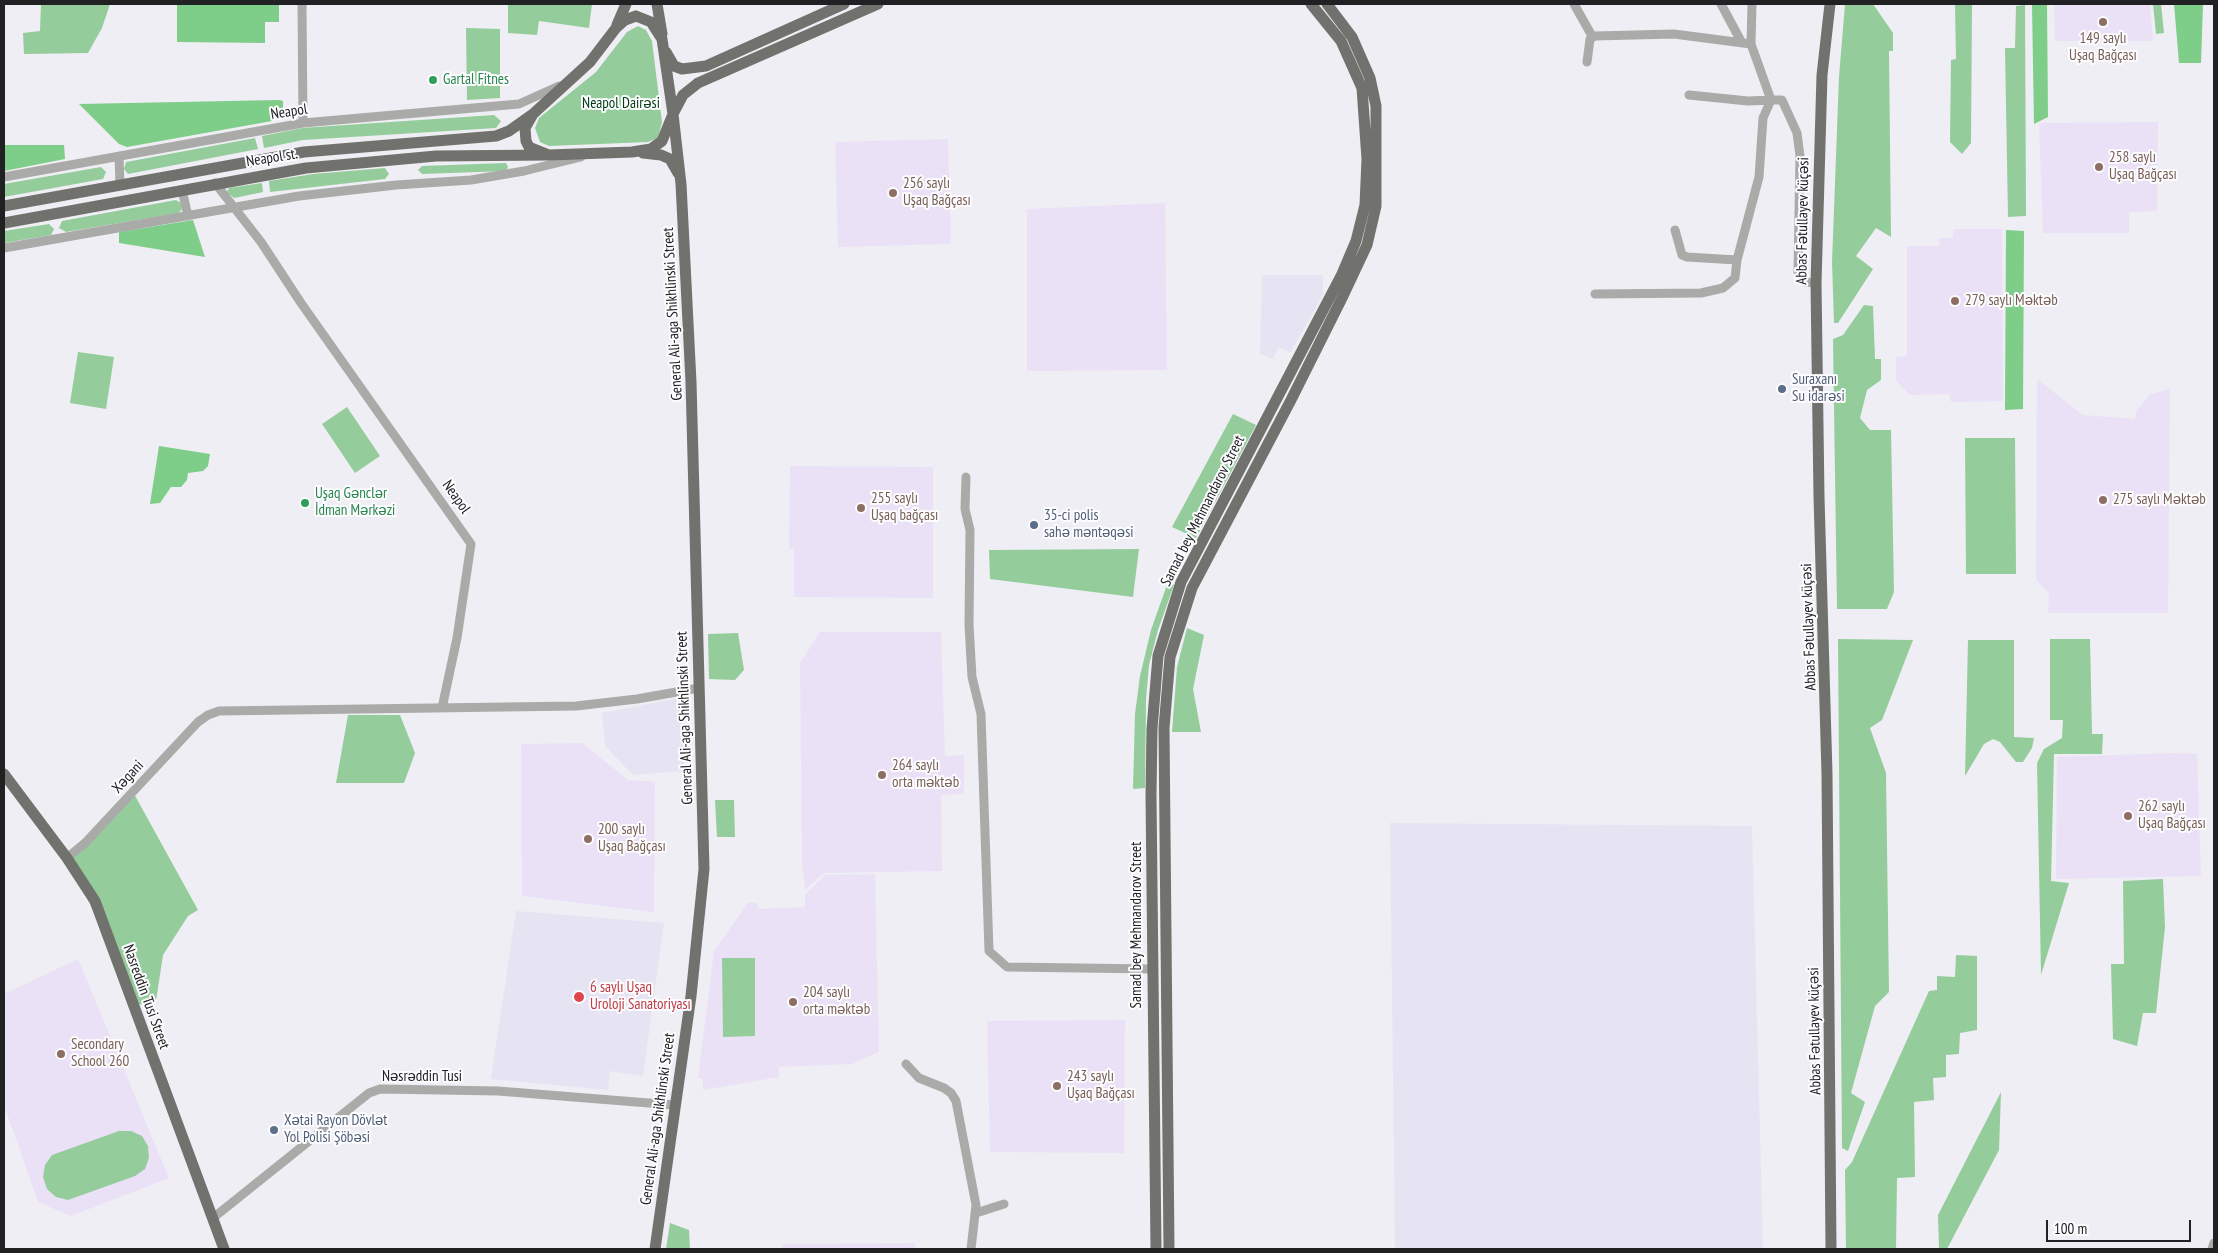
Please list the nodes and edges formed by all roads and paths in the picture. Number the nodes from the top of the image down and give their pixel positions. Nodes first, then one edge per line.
1 (302, 4) edge
2 (626, 4) edge
3 (656, 4) edge
4 (844, 4) edge
5 (878, 4) edge
6 (1311, 4) edge
7 (1327, 4) edge
8 (1574, 4) edge
9 (1721, 4) edge
10 (1752, 4) edge
11 (1830, 4) edge
12 (616, 28) junction
13 (1592, 36) junction
14 (662, 39) junction
15 (1746, 43) junction
16 (1587, 62) dead end
17 (576, 76) junction
18 (1689, 95) dead end
19 (1771, 100) junction
20 (533, 114) junction
21 (673, 114) junction
22 (303, 123) junction
23 (632, 152) junction
24 (596, 154) junction
25 (550, 155) junction
26 (119, 156) junction
27 (4, 177) edge
28 (215, 183) junction
29 (681, 184) junction
30 (120, 185) junction
31 (182, 190) junction
32 (4, 206) edge
33 (234, 208) junction
34 (188, 216) junction
35 (4, 223) edge
36 (1675, 230) dead end
37 (4, 248) edge
38 (1737, 260) junction
39 (1816, 282) junction
40 (1595, 294) dead end
41 (966, 477) dead end
42 (699, 688) junction
43 (442, 708) junction
44 (4, 774) edge
45 (67, 858) junction
46 (1152, 969) junction
47 (906, 1064) dead end
48 (674, 1105) junction
49 (1004, 1204) dead end
50 (976, 1213) junction
51 (213, 1218) junction
52 (2214, 1243) edge
53 (224, 1249) edge
54 (655, 1249) edge
55 (972, 1249) edge
56 (1156, 1249) edge
57 (1168, 1249) edge
58 (1831, 1249) edge
59 (2212, 1249) edge

1 - 22 street
2 - 12 main road, Neapol st.
3 - 14 main road
4 - 14 main road
5 - 21 main road
6 - 46 main road, Samad bey Mehmandarov Street
7 - 57 main road, Samad bey Mehmandarov Street
8 - 13 street
9 - 15 street
10 - 15 street
11 - 39 main road, Abbas Fətullayev küçəsi
12 - 14 main road
12 - 17 main road, Neapol st.
13 - 15 street
13 - 16 street
14 - 21 main road, General Ali-aga Shikhlinski Street
15 - 19 street
17 - 20 main road, Neapol st.
17 - 22 street, Neapol
18 - 19 street
19 - 38 street
19 - 39 street
20 - 25 main road
20 - 30 main road, Neapol st.
21 - 23 main road
21 - 29 main road, General Ali-aga Shikhlinski Street
22 - 26 street, Neapol
23 - 24 main road, Neapol st.
23 - 29 main road
24 - 25 main road, Neapol st.
24 - 33 street
25 - 28 main road, Neapol st.
26 - 27 street, Neapol
26 - 30 street
28 - 31 main road, Neapol st.
28 - 33 street, Neapol
29 - 42 main road, General Ali-aga Shikhlinski Street
30 - 32 main road, Neapol st.
31 - 34 street
31 - 35 main road, Neapol st.
33 - 34 street
33 - 43 street, Neapol
34 - 37 street
36 - 38 street
38 - 40 street
39 - 58 main road, Abbas Fətullayev küçəsi
41 - 46 street
42 - 43 street
42 - 48 main road, General Ali-aga Shikhlinski Street
43 - 45 street, Xəgani
44 - 45 main road, Nasreddin Tusi Street
45 - 51 main road, Nasreddin Tusi Street
46 - 56 main road, Samad bey Mehmandarov Street
47 - 50 street
48 - 51 street, Nəsrəddin Tusi
48 - 54 main road, General Ali-aga Shikhlinski Street
49 - 50 street
50 - 55 street
51 - 53 main road, Nasreddin Tusi Street
52 - 59 street

